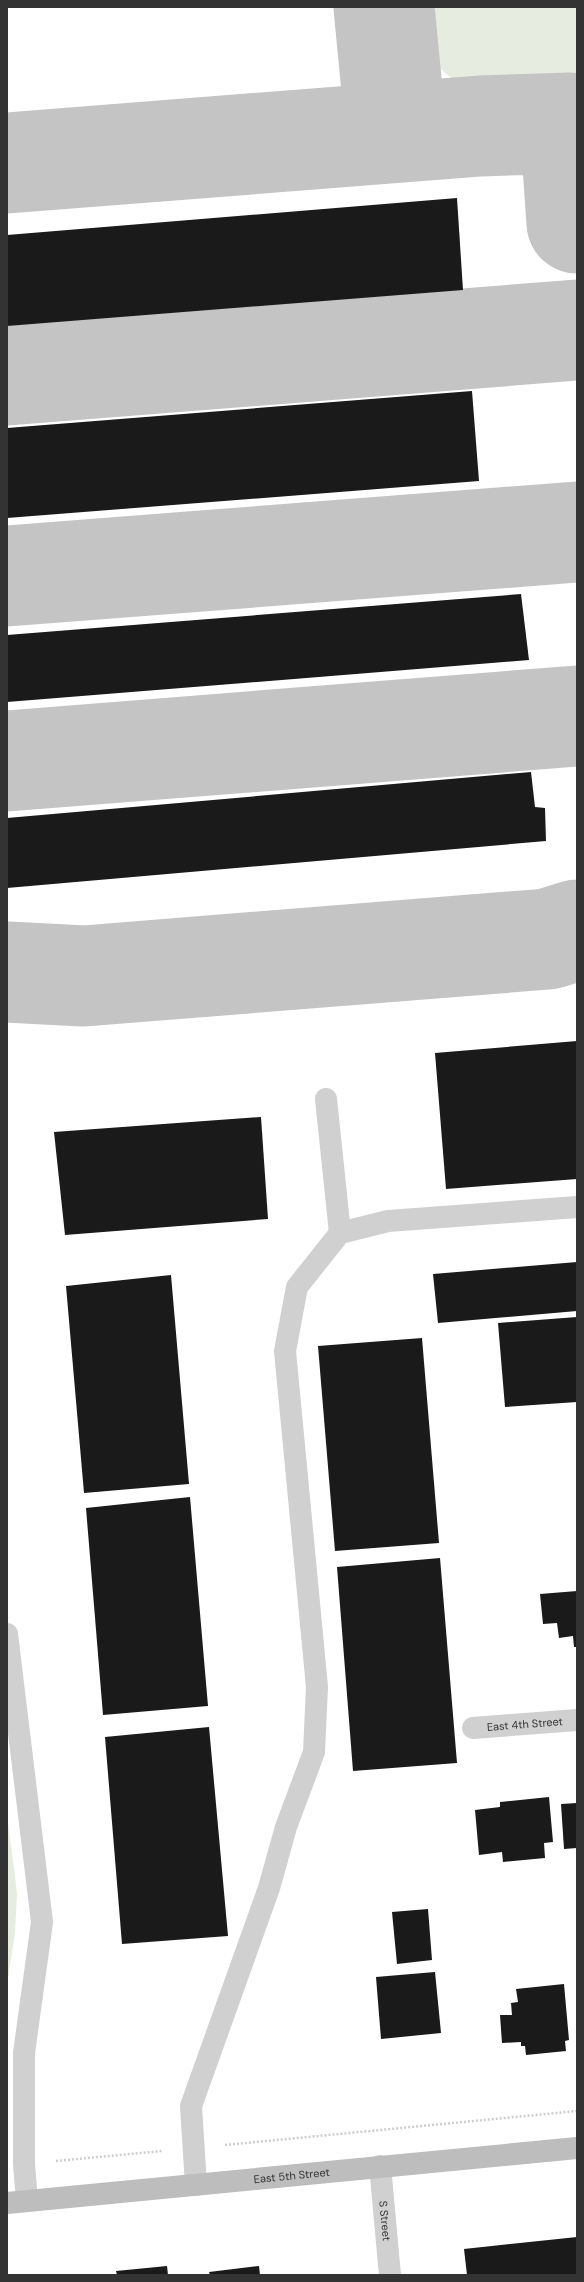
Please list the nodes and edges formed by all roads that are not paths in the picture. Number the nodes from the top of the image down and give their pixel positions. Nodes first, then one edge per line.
1 (326, 1099) dead end
2 (577, 1207) edge
3 (340, 1233) junction
4 (7, 1634) edge
5 (577, 1720) edge
6 (473, 1728) dead end
7 (577, 2148) edge
8 (380, 2166) junction
9 (196, 2185) junction
10 (17, 2202) edge
11 (390, 2275) edge

1 - 3 street
2 - 3 street
3 - 9 street
4 - 10 street
5 - 6 street, East 4th Street
7 - 8 street, East 5th Street
8 - 9 street, East 5th Street
8 - 11 street, S Street
9 - 10 street, East 5th Street

